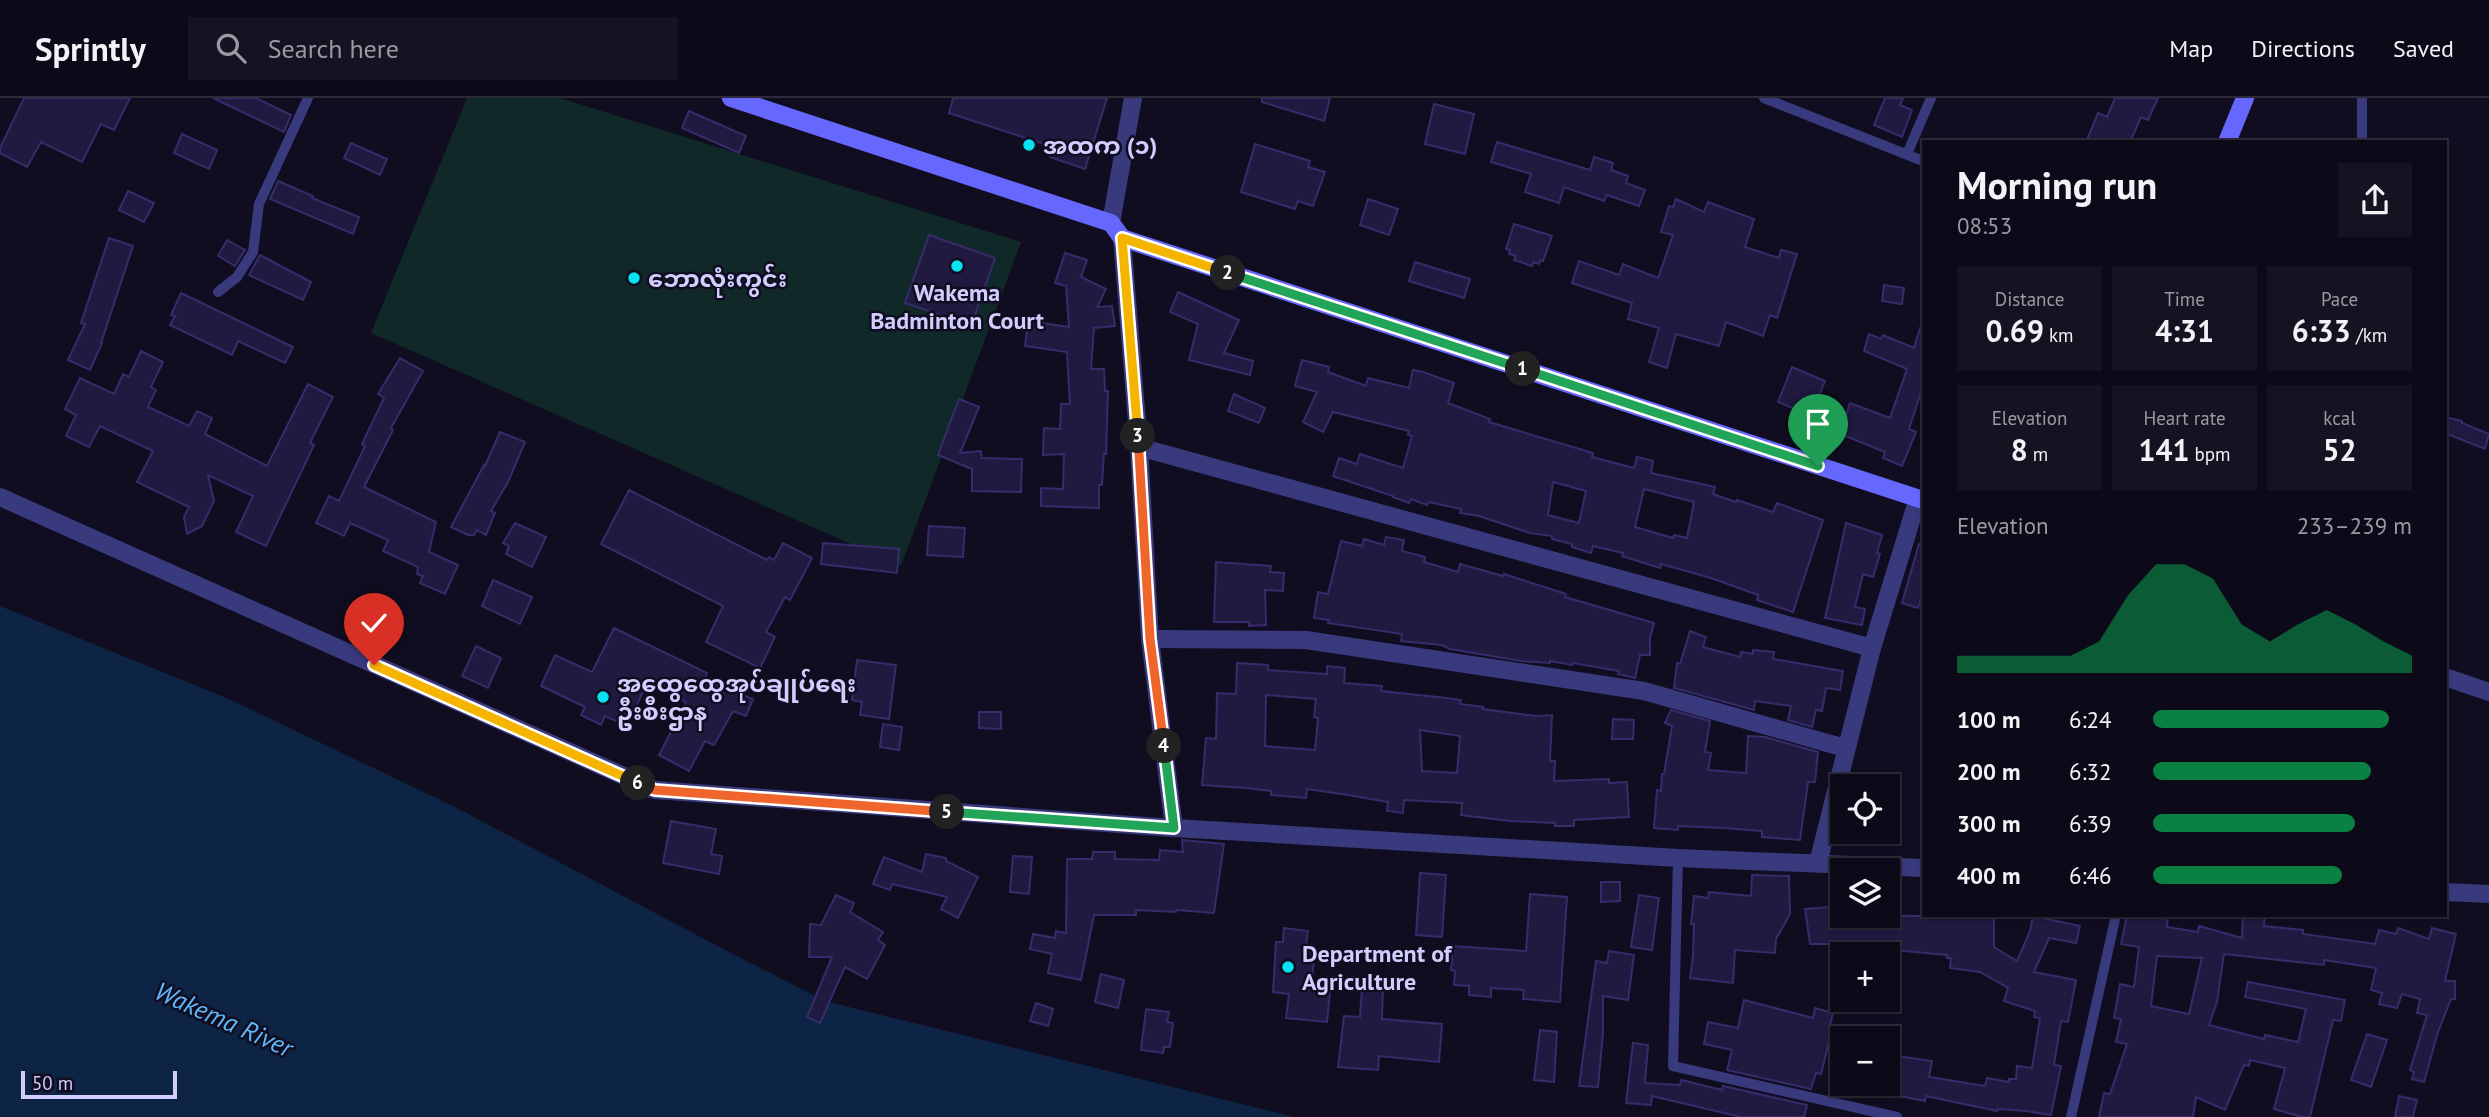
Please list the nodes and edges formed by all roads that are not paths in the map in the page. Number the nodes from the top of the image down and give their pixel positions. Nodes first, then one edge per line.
1 (308, 98) edge
2 (731, 98) edge
3 (1133, 98) edge
4 (1764, 98) edge
5 (1931, 98) edge
6 (2245, 98) edge
7 (2362, 98) edge
8 (2229, 140) edge
9 (2362, 140) edge
10 (1907, 154) junction
11 (1922, 161) edge
12 (1116, 231) junction
13 (218, 292) dead end
14 (1139, 446) junction
15 (0, 497) edge
16 (1921, 499) edge
17 (1150, 639) junction
18 (1872, 648) junction
19 (2447, 678) edge
20 (2489, 692) edge
21 (1845, 748) junction
22 (1174, 828) junction
23 (1678, 858) junction
24 (1818, 863) junction
25 (1922, 868) edge
26 (2447, 892) edge
27 (2489, 894) edge
28 (2116, 917) edge
29 (1897, 1117) edge
30 (2071, 1117) edge

1 - 13 lane
2 - 12 street
3 - 12 street
4 - 10 lane
5 - 10 lane
6 - 8 street
7 - 9 lane
10 - 11 lane
12 - 14 street
12 - 16 street
14 - 17 street
14 - 18 street
15 - 22 street
16 - 18 street
17 - 21 street
17 - 22 street
18 - 21 street
19 - 20 street
21 - 24 street
22 - 23 street
23 - 24 street
23 - 29 lane
24 - 25 street
26 - 27 street
28 - 30 lane

